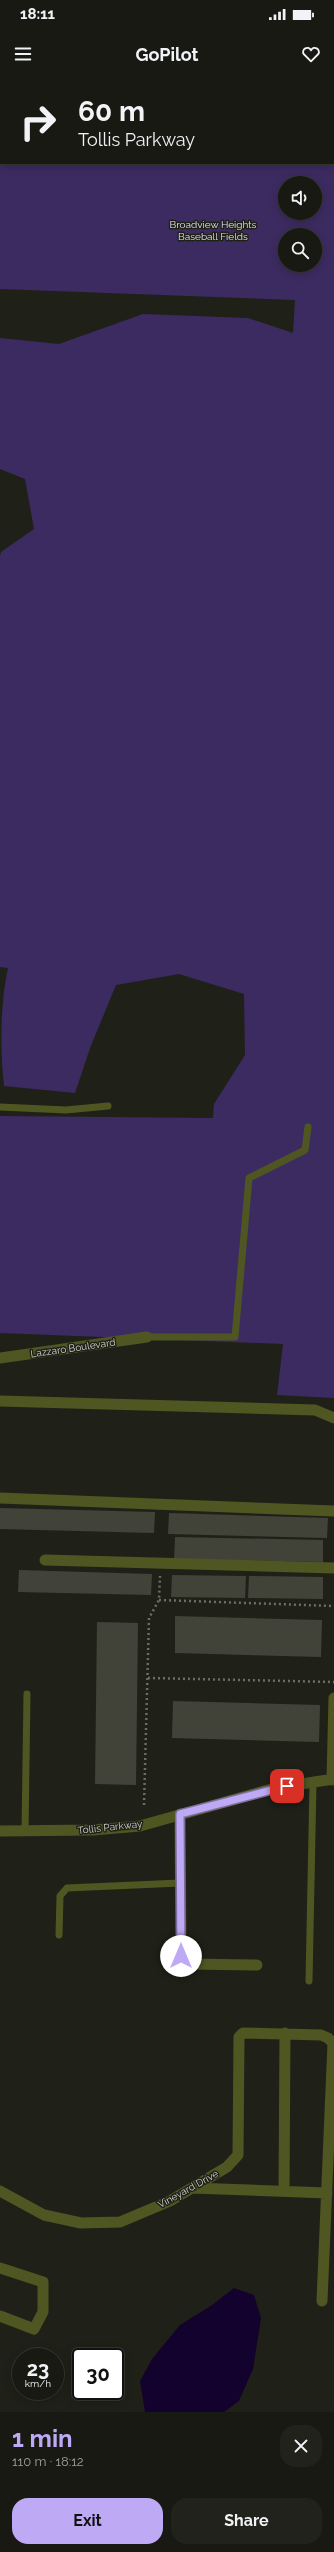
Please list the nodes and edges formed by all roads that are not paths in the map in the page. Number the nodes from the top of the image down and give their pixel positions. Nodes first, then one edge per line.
1 (108, 1106) dead end
2 (0, 1107) edge
3 (308, 1127) dead end
4 (147, 1337) joint
5 (0, 1358) edge
6 (0, 1402) edge
7 (334, 1418) edge
8 (0, 1498) edge
9 (334, 1511) edge
10 (45, 1560) dead end
11 (334, 1568) edge
12 (27, 1694) dead end
13 (334, 1698) edge
14 (333, 1780) edge
15 (312, 1783) junction
16 (180, 1814) junction
17 (0, 1832) edge
18 (25, 1832) junction
19 (180, 1883) junction
20 (59, 1935) dead end
21 (257, 1965) dead end
22 (310, 1981) dead end
23 (285, 2034) junction
24 (192, 2188) junction
25 (0, 2191) edge
26 (284, 2192) junction
27 (327, 2193) junction
28 (0, 2268) edge
29 (322, 2302) dead end
30 (0, 2316) edge

1 - 2 lane
3 - 4 lane
4 - 5 street, Lazzaro Boulevard
6 - 7 street
8 - 9 street
10 - 11 street
12 - 18 lane
13 - 14 street
14 - 15 street, Tollis Parkway
15 - 16 street, Tollis Parkway
15 - 22 lane
16 - 18 street, Tollis Parkway
16 - 19 street
17 - 18 street, Tollis Parkway
19 - 20 lane
19 - 21 street
23 - 24 street, Vineyard Drive
23 - 26 street
23 - 27 street
24 - 25 street, Vineyard Drive
24 - 26 street
26 - 27 street
27 - 29 street
28 - 30 street

